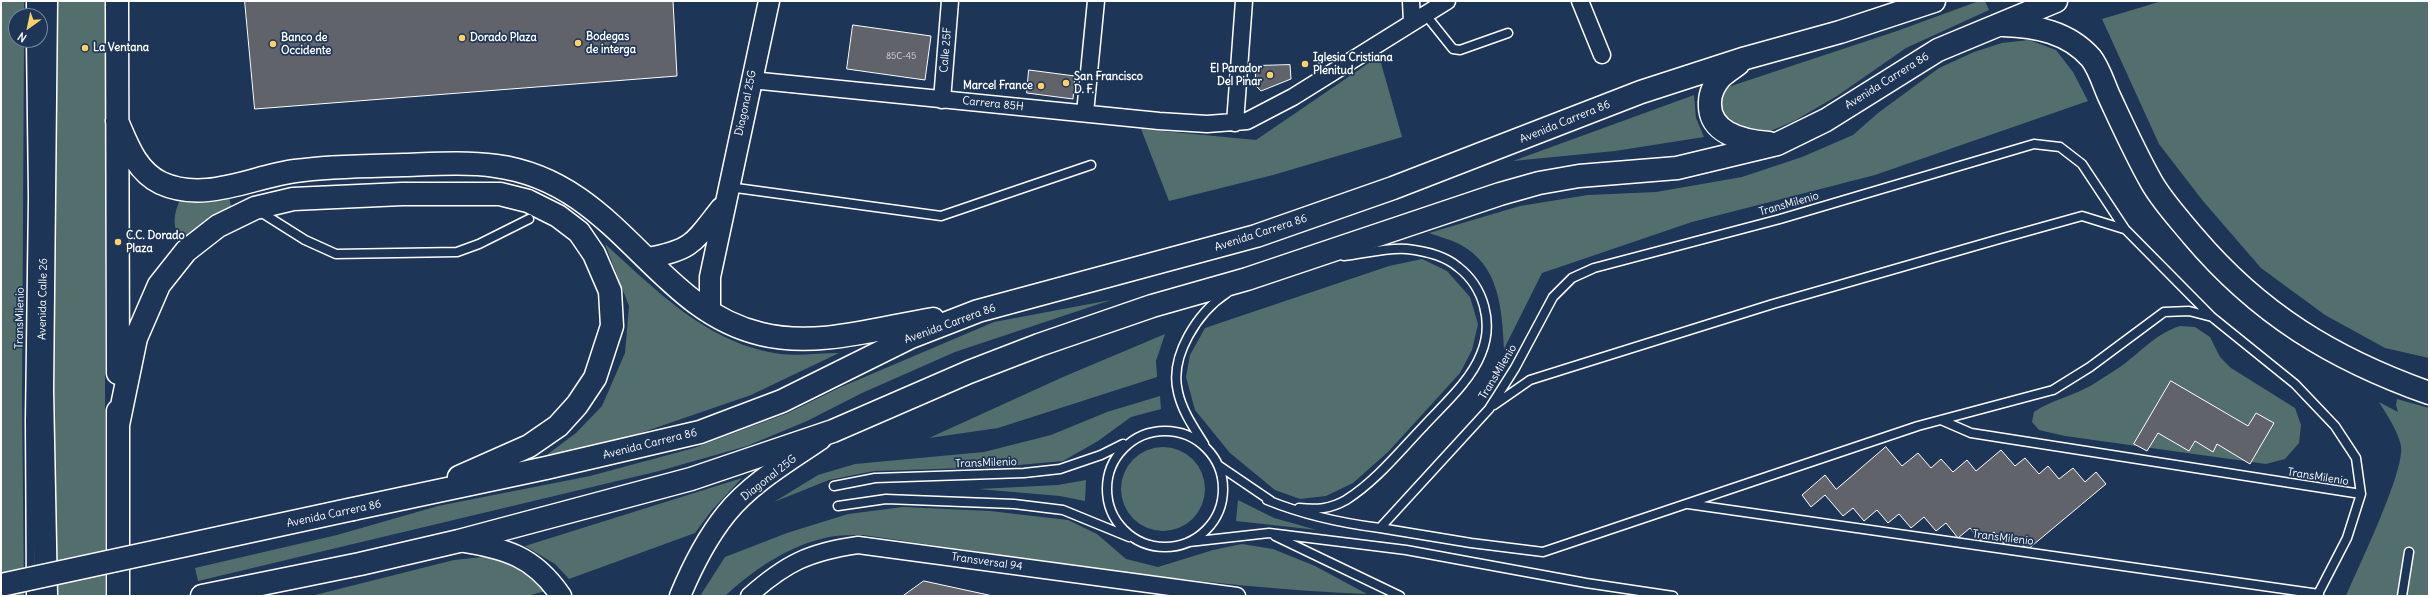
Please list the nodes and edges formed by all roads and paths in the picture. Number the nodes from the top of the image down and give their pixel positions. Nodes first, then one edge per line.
1 (46, 1) edge
2 (117, 1) edge
3 (769, 1) edge
4 (950, 1) edge
5 (1096, 1) edge
6 (1244, 1) edge
7 (1411, 1) edge
8 (1447, 1) edge
9 (1580, 1) edge
10 (1934, 1) edge
11 (2056, 1) edge
12 (1418, 18) junction
13 (1996, 24) junction
14 (1508, 33) dead end
15 (31, 48) edge
16 (1602, 55) dead end
17 (1746, 58) junction
18 (751, 80) junction
19 (942, 100) junction
20 (1085, 113) junction
21 (117, 121) junction
22 (1235, 123) junction
23 (1777, 144) junction
24 (1091, 166) dead end
25 (726, 195) junction
26 (255, 208) junction
27 (529, 219) dead end
28 (2125, 229) junction
29 (648, 258) junction
30 (1299, 261) junction
31 (1247, 279) junction
32 (978, 311) junction
33 (710, 312) junction
34 (2212, 317) junction
35 (2429, 392) edge
36 (1489, 409) junction
37 (1941, 420) junction
38 (118, 425) junction
39 (833, 431) junction
40 (1133, 440) junction
41 (1208, 449) junction
42 (1218, 465) junction
43 (834, 486) dead end
44 (2361, 494) junction
45 (413, 497) junction
46 (1267, 500) junction
47 (1685, 504) junction
48 (838, 506) dead end
49 (1380, 528) junction
50 (1269, 533) junction
51 (1135, 539) junction
52 (459, 541) junction
53 (1189, 542) junction
54 (2408, 552) dead end
55 (1, 585) edge
56 (1183, 592) edge
57 (118, 593) edge
58 (2318, 595) edge
59 (31, 596) edge
60 (46, 596) edge
61 (202, 596) edge
62 (561, 596) edge
63 (680, 596) edge
64 (749, 596) edge
65 (1237, 596) edge
66 (1400, 596) edge
67 (1673, 596) edge
68 (2402, 596) edge

1 - 60 main road, Avenida Calle 26
2 - 21 main road
3 - 18 street, Diagonal 25G
4 - 19 street, Calle 25F
5 - 20 street
6 - 22 street
7 - 12 street
8 - 12 street, Carrera 85H
9 - 16 street
10 - 17 main road, Avenida Carrera 86
11 - 13 main road, Avenida Carrera 86
12 - 14 lane
12 - 22 street, Carrera 85H
13 - 23 main road, Avenida Carrera 86
13 - 35 main road
15 - 59 lane, TransMilenio
17 - 23 main road
17 - 32 main road, Avenida Carrera 86
18 - 19 street, Carrera 85H
18 - 25 street, Diagonal 25G
19 - 20 street, Carrera 85H
20 - 22 street, Carrera 85H
21 - 29 main road
21 - 38 main road
23 - 30 main road, Avenida Carrera 86
24 - 25 lane
25 - 29 street, Diagonal 25G
25 - 33 street, Diagonal 25G
26 - 27 lane
26 - 38 main road
26 - 45 main road
28 - 34 lane, TransMilenio
28 - 36 lane, TransMilenio
28 - 36 lane, TransMilenio
29 - 33 main road
30 - 31 main road, Avenida Carrera 86
30 - 46 lane, TransMilenio
31 - 39 main road, Avenida Carrera 86
31 - 41 lane
32 - 33 main road
32 - 45 main road, Avenida Carrera 86
34 - 37 lane, TransMilenio
34 - 44 lane, TransMilenio
36 - 49 lane, TransMilenio
37 - 44 lane, TransMilenio
37 - 47 lane, TransMilenio
38 - 57 main road
39 - 52 main road, Avenida Carrera 86
39 - 63 street, Diagonal 25G
40 - 41 lane
40 - 43 lane, TransMilenio
40 - 51 lane
41 - 42 lane
42 - 46 lane, TransMilenio
42 - 53 lane
44 - 58 lane, TransMilenio
45 - 55 main road, Avenida Carrera 86, bridge
46 - 49 lane, TransMilenio
47 - 49 lane, TransMilenio
47 - 58 lane, TransMilenio
48 - 51 lane
50 - 53 lane
50 - 66 lane
50 - 67 lane
51 - 53 lane
52 - 61 main road, Avenida Carrera 86
52 - 62 street
54 - 68 lane
56 - 64 street, Transversal 94
56 - 65 street, Transversal 94

